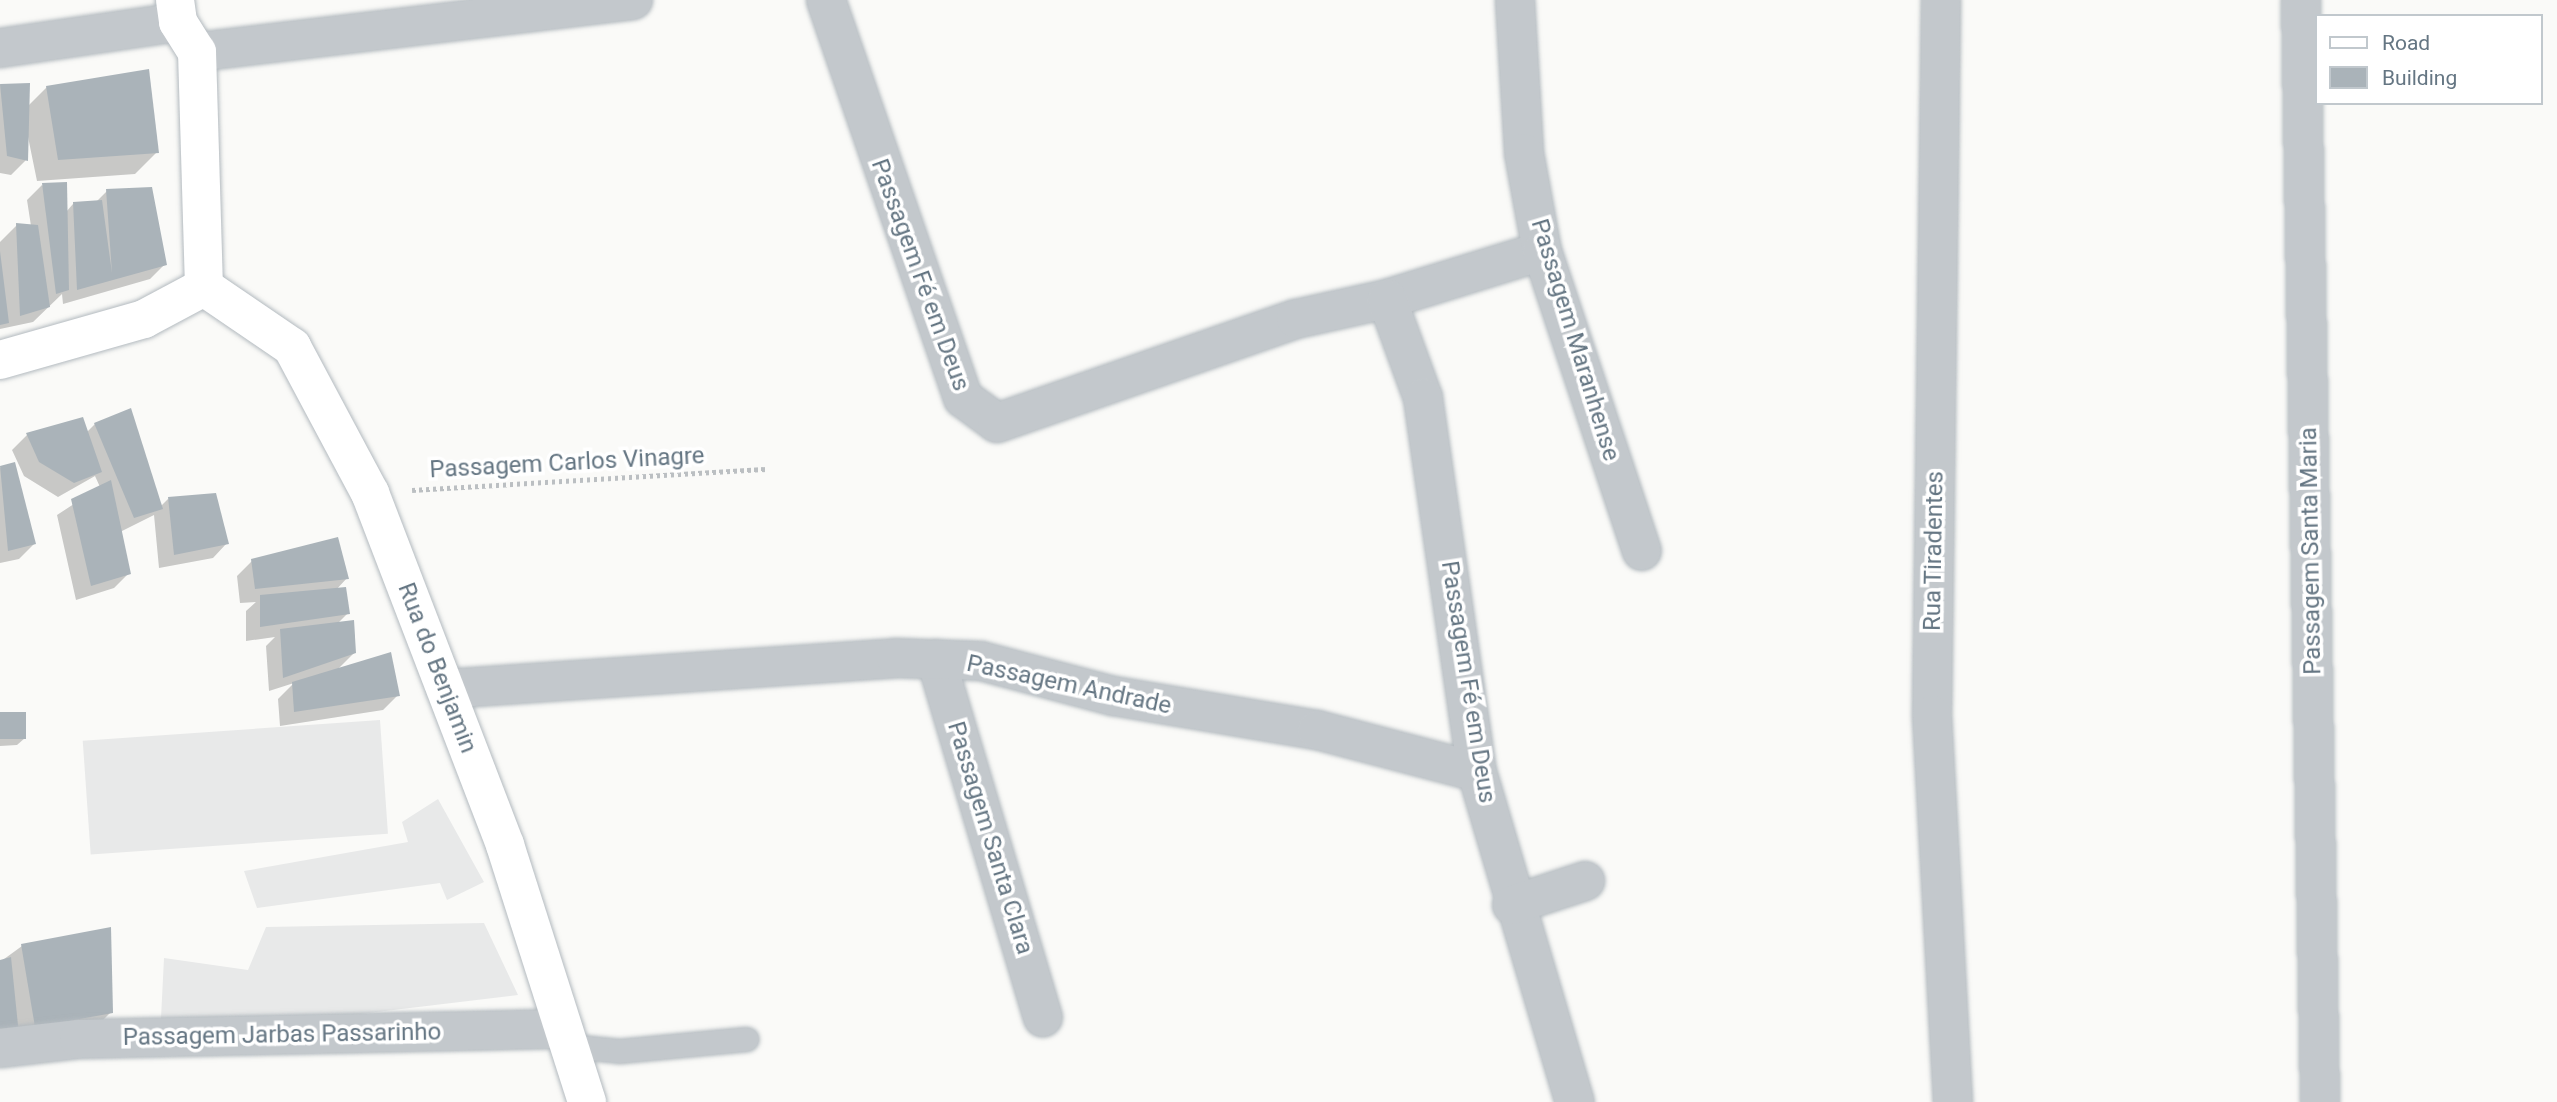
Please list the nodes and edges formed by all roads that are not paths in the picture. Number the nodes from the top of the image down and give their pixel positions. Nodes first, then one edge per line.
1 (633, 0) edge
2 (826, 0) edge
3 (1515, 0) edge
4 (1941, 0) edge
5 (2301, 0) edge
6 (183, 24) edge
7 (0, 48) edge
8 (1542, 251) junction
9 (204, 287) junction
10 (1387, 299) junction
11 (0, 360) edge
12 (1642, 551) dead end
13 (936, 659) junction
14 (445, 689) junction
15 (1477, 772) junction
16 (1585, 881) dead end
17 (1512, 905) junction
18 (1044, 1017) dead end
19 (567, 1038) junction
20 (746, 1039) dead end
21 (0, 1048) edge
22 (587, 1102) edge
23 (1575, 1102) edge
24 (1953, 1102) edge
25 (2320, 1102) edge

1 - 6 street
2 - 10 street, Passagem Fé em Deus
3 - 8 street, Passagem Maranhense
4 - 24 street, Rua Tiradentes
5 - 25 street, Passagem Santa Maria
6 - 7 street
6 - 9 main road
8 - 10 street, Passagem Fé em Deus
8 - 12 street, Passagem Maranhense
9 - 11 main road
9 - 14 main road, Rua do Benjamin
10 - 15 street, Passagem Fé em Deus
13 - 14 street, Passagem Andrade
13 - 15 street, Passagem Andrade
13 - 18 street, Passagem Santa Clara
14 - 19 main road, Rua do Benjamin
15 - 17 street, Passagem Fé em Deus
16 - 17 street
17 - 23 street, Passagem Fé em Deus
19 - 20 lane
19 - 21 street, Passagem Jarbas Passarinho
19 - 22 main road, Rua do Benjamin

